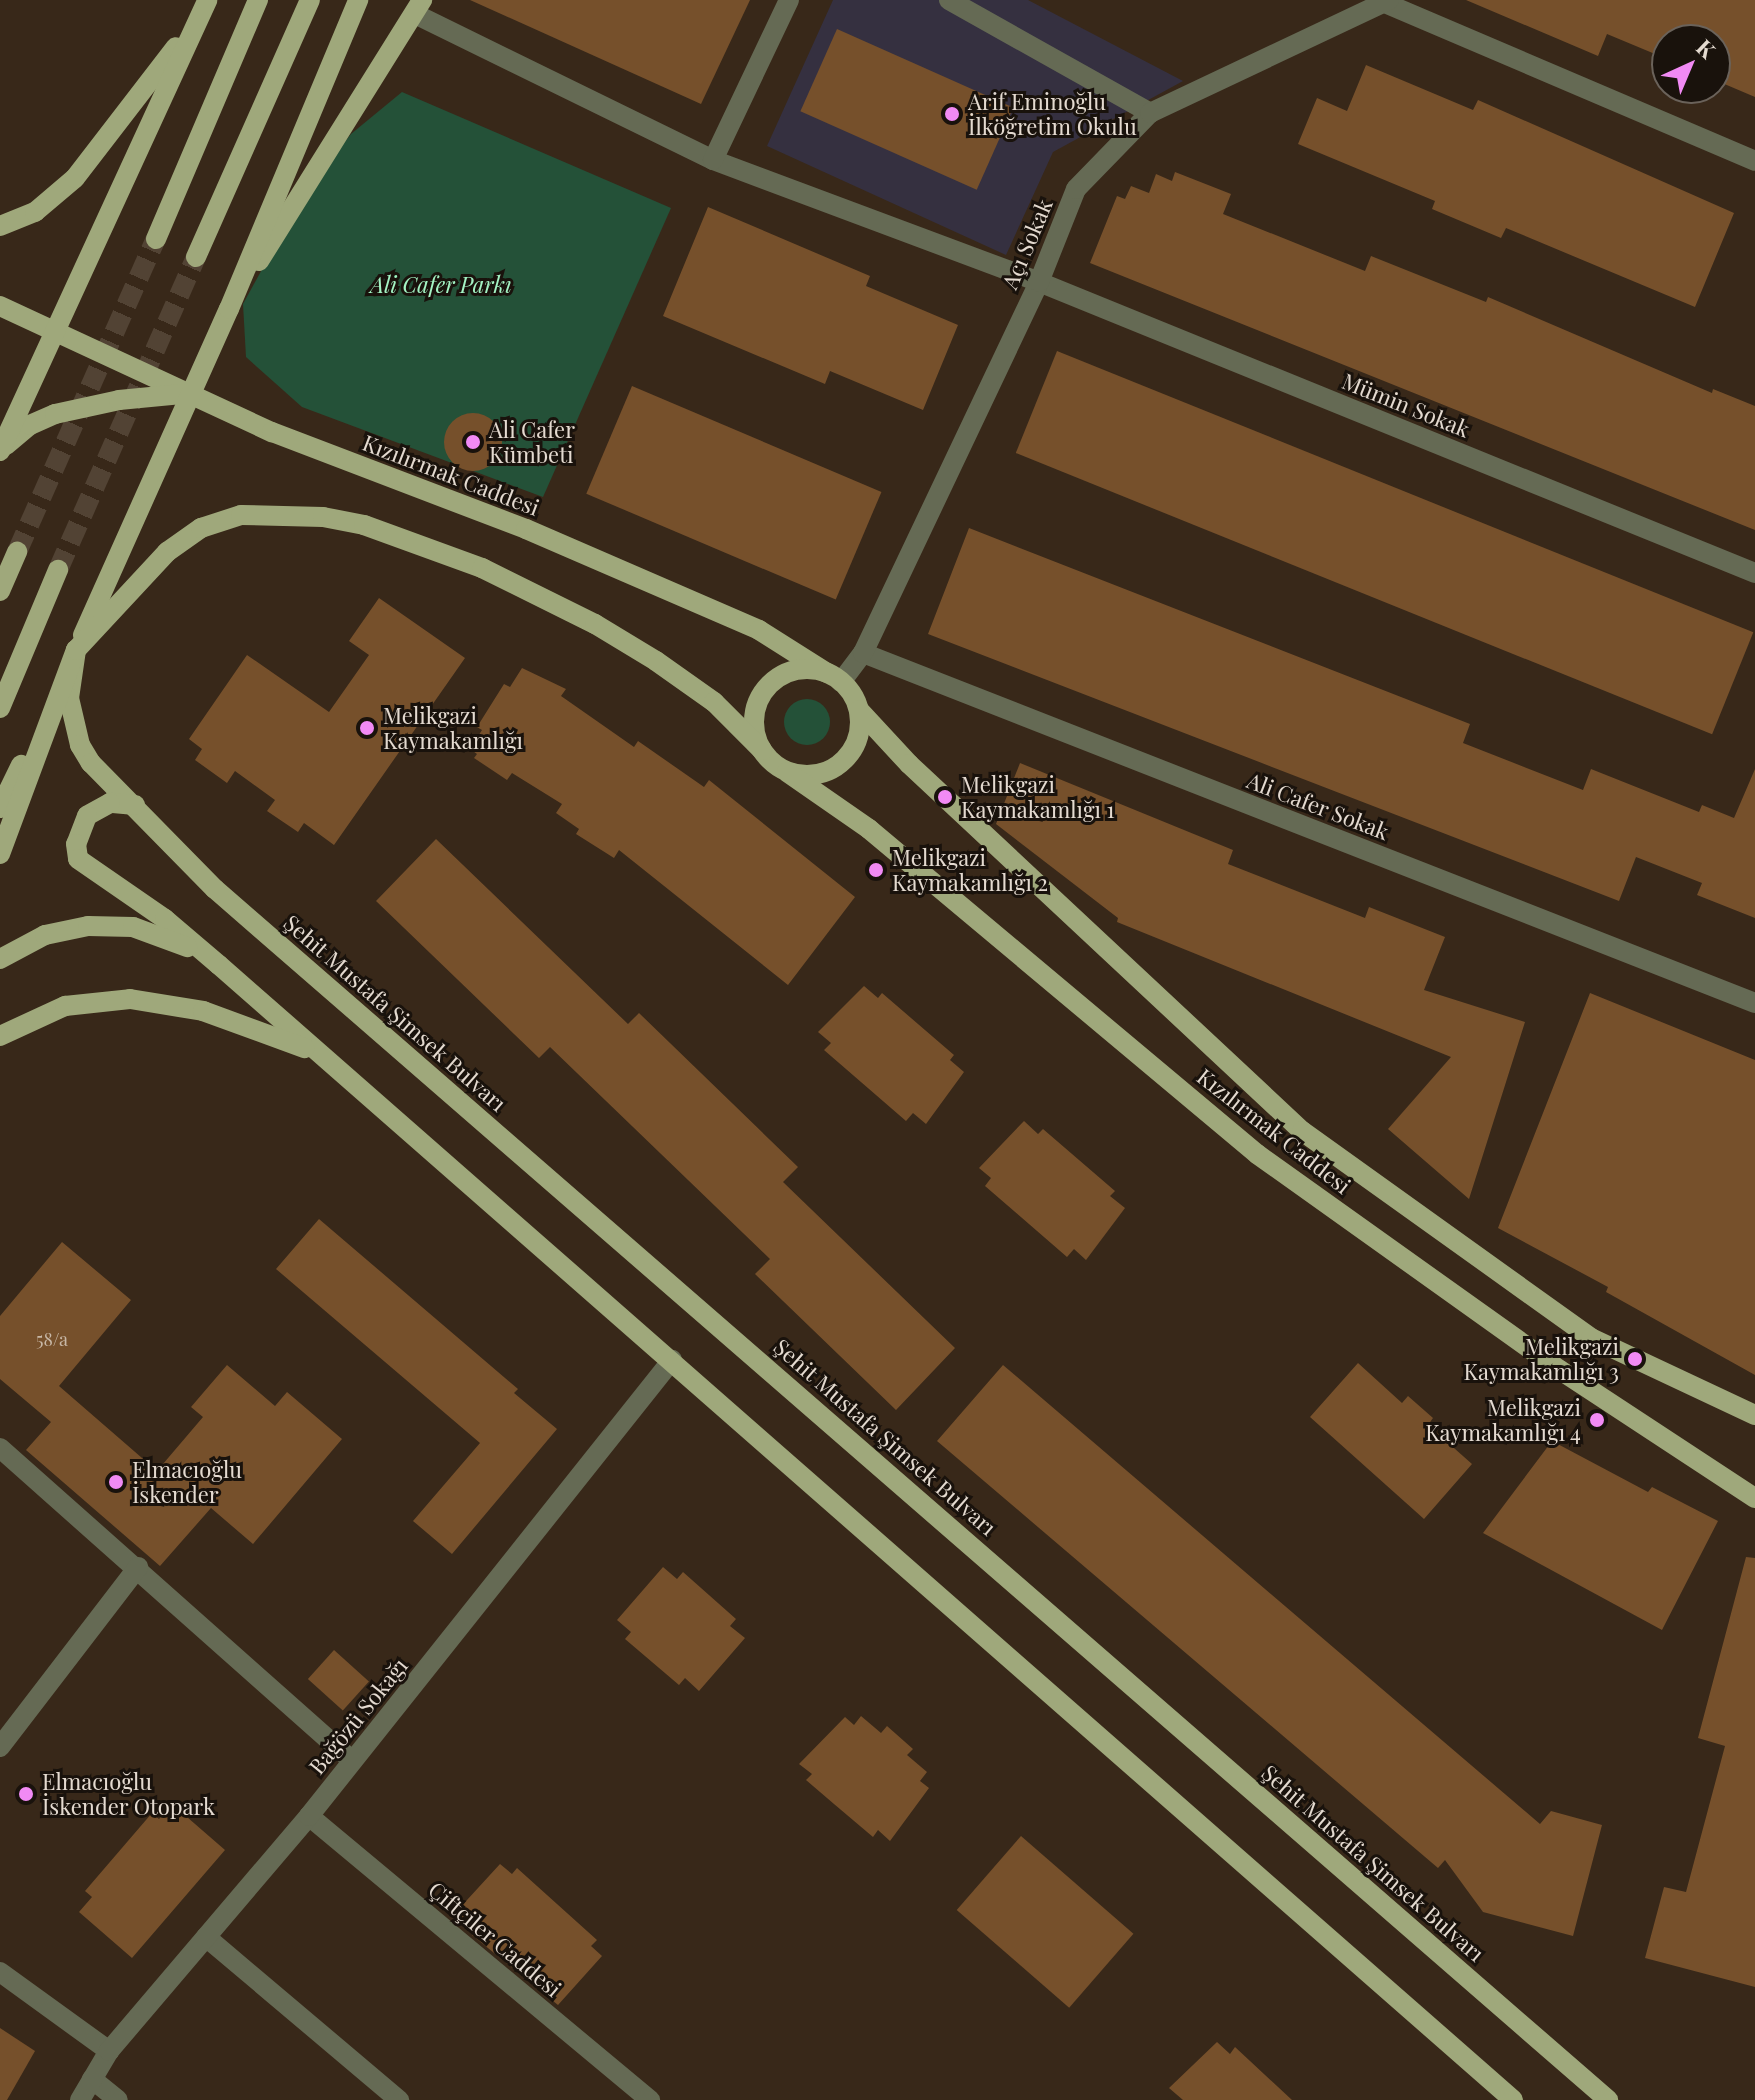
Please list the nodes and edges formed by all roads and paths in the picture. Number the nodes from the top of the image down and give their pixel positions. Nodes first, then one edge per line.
1 (258, 0) edge
2 (310, 0) edge
3 (358, 0) edge
4 (789, 0) edge
5 (949, 0) edge
6 (1387, 2) edge
7 (202, 5) edge
8 (419, 7) edge
9 (1150, 113) junction
10 (713, 160) junction
11 (1755, 161) edge
12 (0, 226) edge
13 (156, 239) tunnel mouth
14 (196, 257) tunnel mouth
15 (1039, 282) junction
16 (0, 306) edge
17 (229, 309) junction
18 (53, 331) junction
19 (190, 394) junction
20 (0, 453) edge
21 (17, 552) tunnel mouth
22 (58, 570) tunnel mouth
23 (1755, 573) edge
24 (0, 591) edge
25 (76, 650) junction
26 (863, 653) junction
27 (834, 678) junction
28 (0, 708) edge
29 (859, 710) junction
30 (762, 750) junction
31 (787, 772) junction
32 (137, 805) junction
33 (0, 808) edge
34 (0, 854) edge
35 (0, 959) edge
36 (219, 965) junction
37 (1755, 1003) edge
38 (0, 1036) edge
39 (325, 1057) junction
40 (672, 1360) junction
41 (1755, 1415) edge
42 (0, 1448) edge
43 (1755, 1498) edge
44 (138, 1567) junction
45 (0, 1747) edge
46 (352, 1761) junction
47 (309, 1816) junction
48 (206, 1937) junction
49 (0, 1972) edge
50 (109, 2051) junction
51 (92, 2079) junction
52 (80, 2100) edge
53 (118, 2100) edge
54 (399, 2100) edge
55 (650, 2100) edge
56 (1513, 2100) edge
57 (1608, 2100) edge

1 - 13 main road
2 - 14 main road
3 - 17 main road
4 - 10 street
5 - 9 street
6 - 9 street, Açı Sokak
6 - 11 street
7 - 12 main road
7 - 18 main road
8 - 10 street, Mümin Sokak
8 - 17 main road
9 - 15 street, Açı Sokak
10 - 15 street, Mümin Sokak
15 - 23 street, Mümin Sokak
15 - 26 street, Açı Sokak
16 - 18 main road, Kızılırmak Caddesi
17 - 19 main road
18 - 19 main road, Kızılırmak Caddesi
18 - 20 main road
19 - 20 main road
19 - 25 main road
19 - 27 main road, Kızılırmak Caddesi
21 - 24 main road
22 - 28 main road
25 - 30 main road
25 - 32 main road, Şehit Mustafa Şimsek Bulvarı
25 - 33 main road
25 - 34 main road
26 - 27 street, Açı Sokak
26 - 37 street, Ali Cafer Sokak
27 - 29 main road
27 - 30 main road
29 - 31 main road
29 - 41 main road, Kızılırmak Caddesi
30 - 31 main road
31 - 43 main road, Kızılırmak Caddesi
32 - 36 main road
32 - 57 main road, Şehit Mustafa Şimsek Bulvarı
35 - 36 main road
36 - 39 main road
38 - 39 main road
39 - 40 main road
40 - 46 street, Bağözü Sokağı
40 - 56 main road
42 - 44 street
44 - 45 street
44 - 46 street
46 - 47 street, Bağözü Sokağı
47 - 48 street, Bağözü Sokağı
47 - 55 street, Çiftçiler Caddesi
48 - 50 street, Bağözü Sokağı
48 - 54 street
49 - 50 street
50 - 51 street, Bağözü Sokağı
51 - 52 street, Bağözü Sokağı
51 - 53 street

